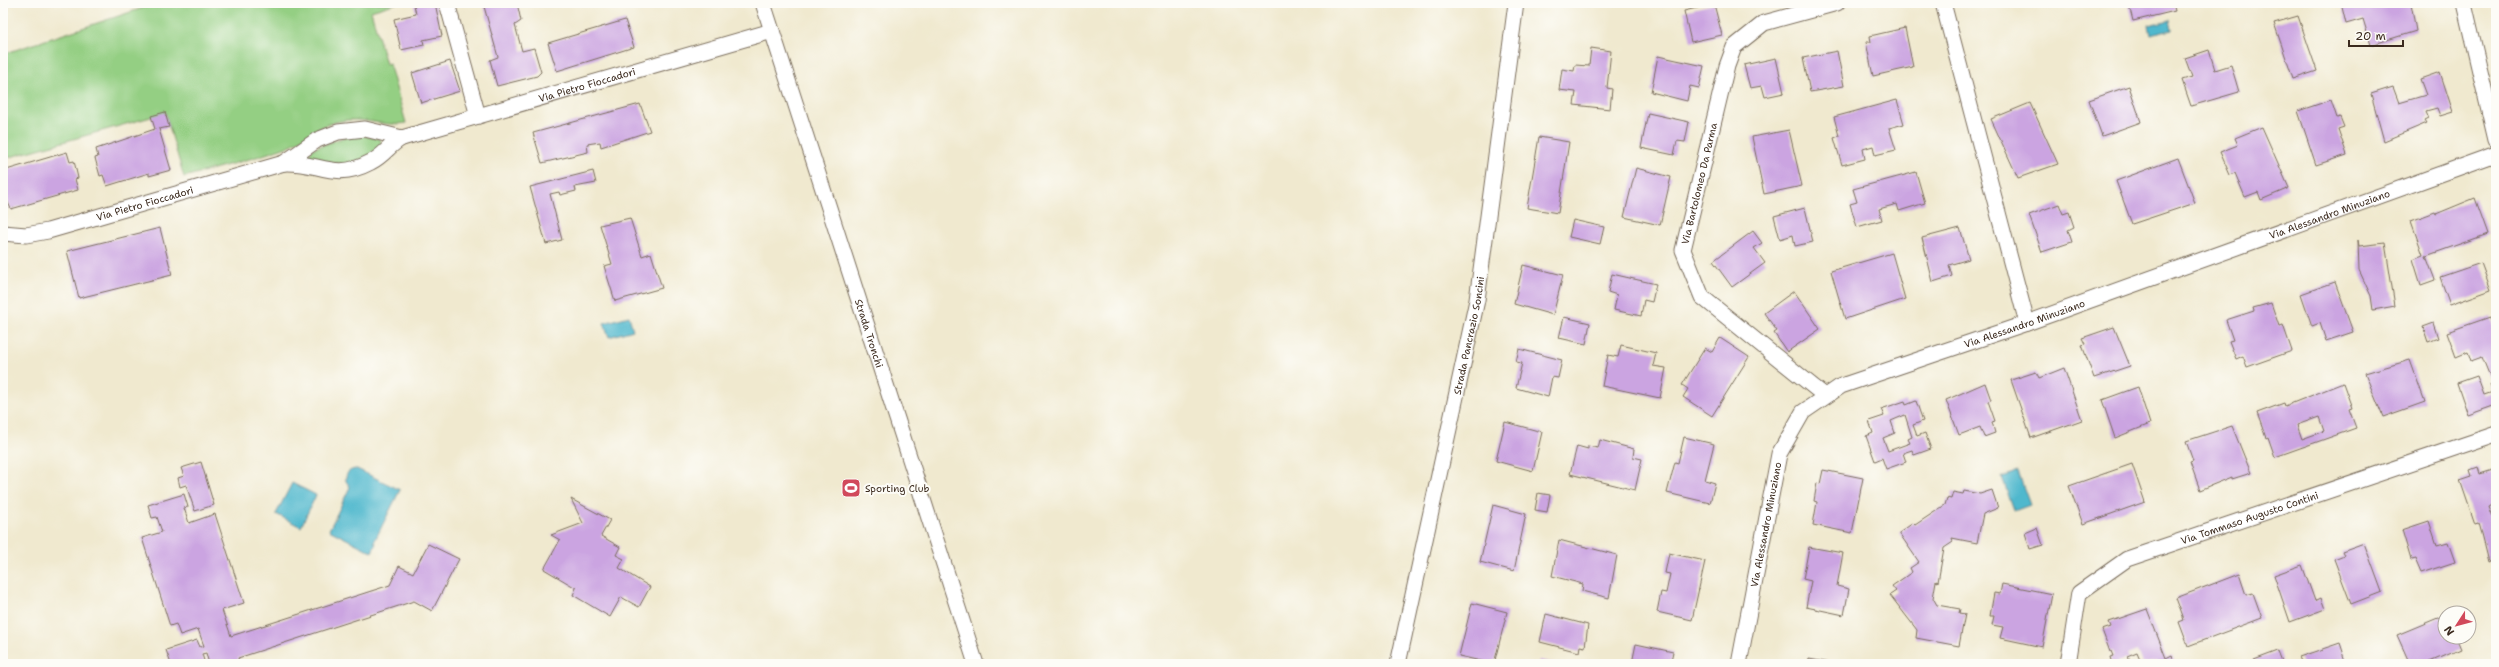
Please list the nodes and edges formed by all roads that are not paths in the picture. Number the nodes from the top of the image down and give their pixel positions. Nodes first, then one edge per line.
1 (447, 3) edge
2 (763, 3) edge
3 (1516, 3) edge
4 (1836, 3) edge
5 (1943, 3) edge
6 (2464, 3) edge
7 (772, 31) junction
8 (478, 116) junction
9 (402, 138) junction
10 (2496, 140) edge
11 (2496, 154) edge
12 (284, 164) junction
13 (3, 233) edge
14 (2027, 323) junction
15 (1825, 396) junction
16 (2496, 434) edge
17 (976, 664) edge
18 (1398, 664) edge
19 (1739, 664) edge
20 (2068, 664) edge

1 - 8 street
2 - 7 street, Strada Tronchi
3 - 18 street, Strada Pancrazio Soncini
4 - 15 street, Via Bartolomeo Da Parma
5 - 14 street
6 - 10 street
7 - 8 street, Via Pietro Fioccadori
7 - 17 street, Strada Tronchi
8 - 9 street, Via Pietro Fioccadori
9 - 12 street, Via Pietro Fioccadori
9 - 12 street, Via Pietro Fioccadori
11 - 14 street, Via Alessandro Minuziano
12 - 13 street, Via Pietro Fioccadori
14 - 15 street, Via Alessandro Minuziano
15 - 19 street, Via Alessandro Minuziano
16 - 20 street, Via Tommaso Augusto Contini

